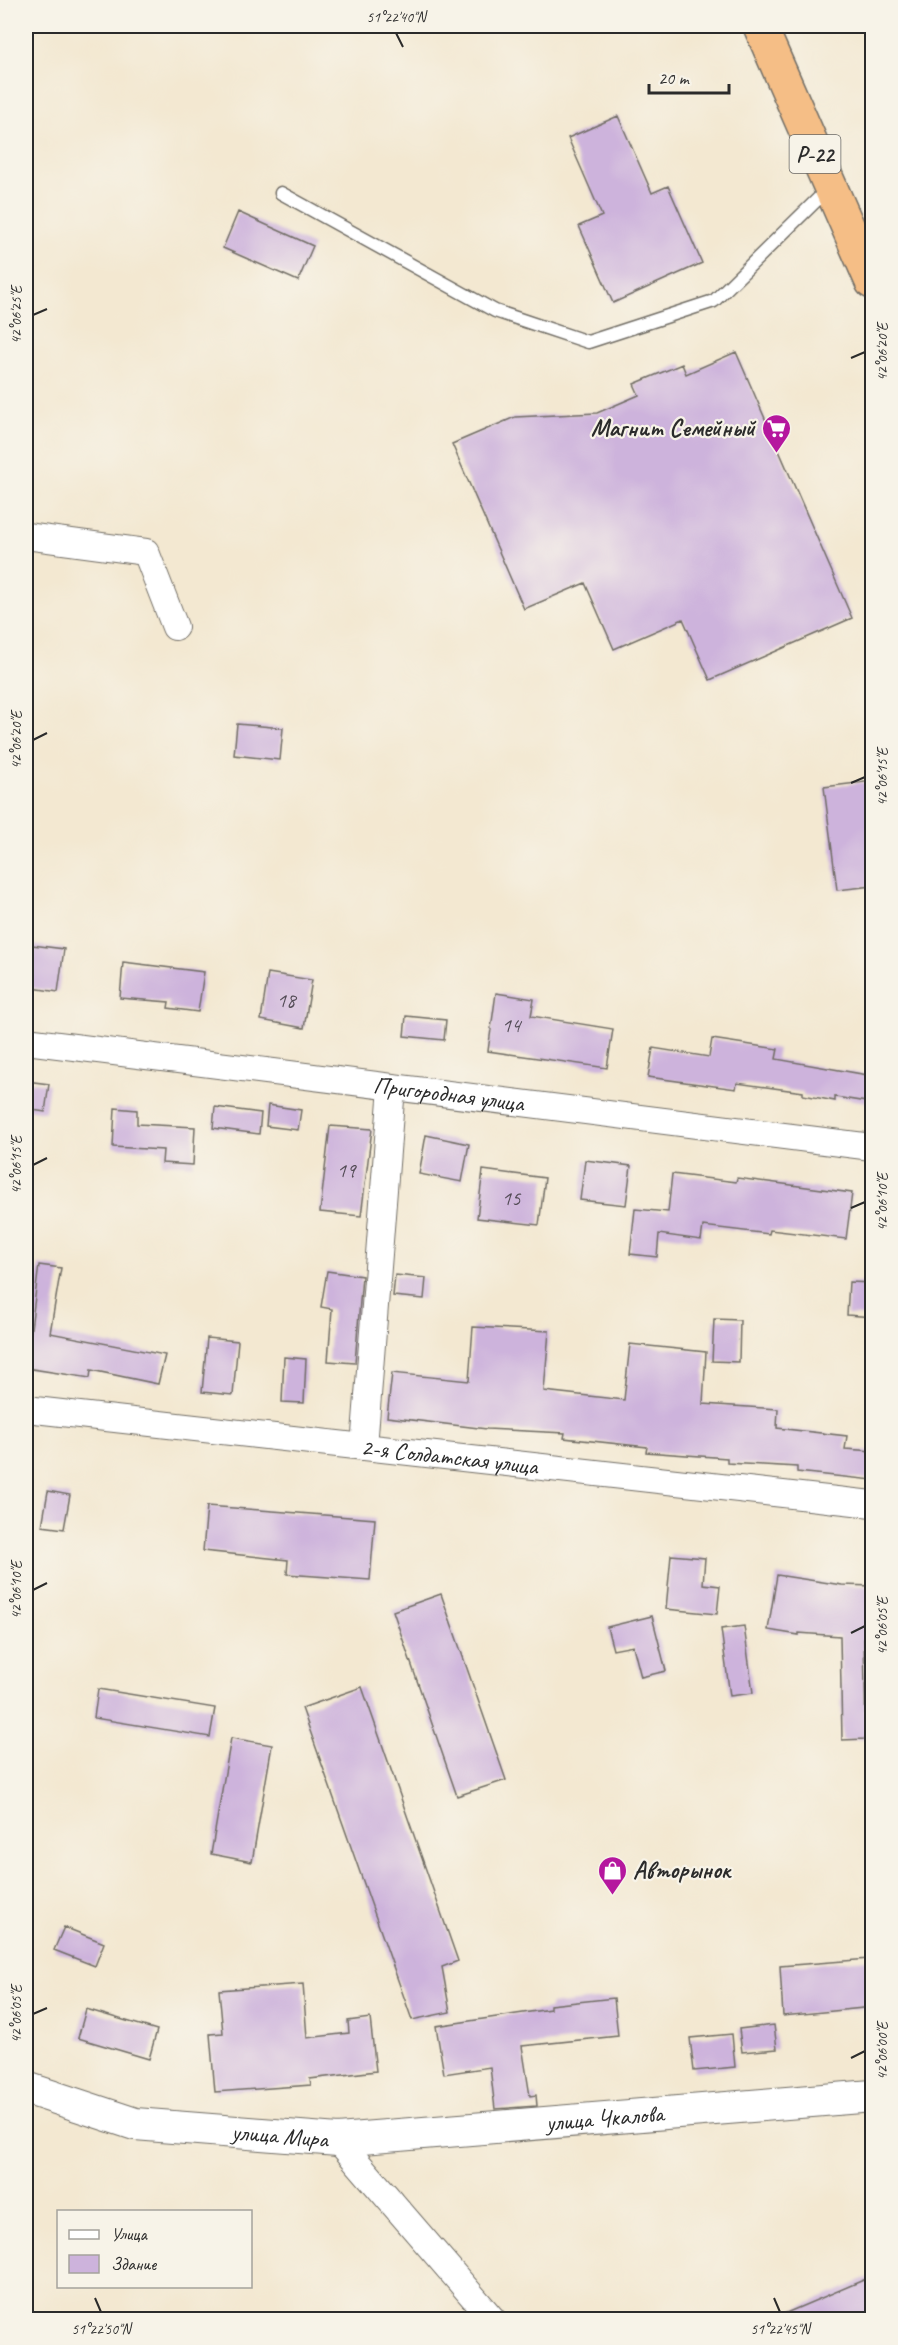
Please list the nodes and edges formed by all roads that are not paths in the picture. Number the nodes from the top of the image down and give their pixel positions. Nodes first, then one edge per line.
1 (760, 26) edge
2 (830, 188) junction
3 (281, 193) dead end
4 (873, 282) edge
5 (26, 536) edge
6 (175, 627) dead end
7 (26, 1041) edge
8 (392, 1087) junction
9 (873, 1147) edge
10 (26, 1409) edge
11 (364, 1447) junction
12 (873, 1504) edge
13 (26, 2088) edge
14 (873, 2096) edge
15 (338, 2140) junction
16 (493, 2319) edge

1 - 2 highway, Р-22
2 - 3 lane
2 - 4 highway, Р-22
5 - 6 street
7 - 8 street, Пригородная улица
8 - 9 street, Пригородная улица
8 - 11 street
10 - 11 street, 2-я Солдатская улица
11 - 12 street, 2-я Солдатская улица
13 - 15 street, улица Мира
14 - 15 street, улица Чкалова
15 - 16 street, улица Мира

